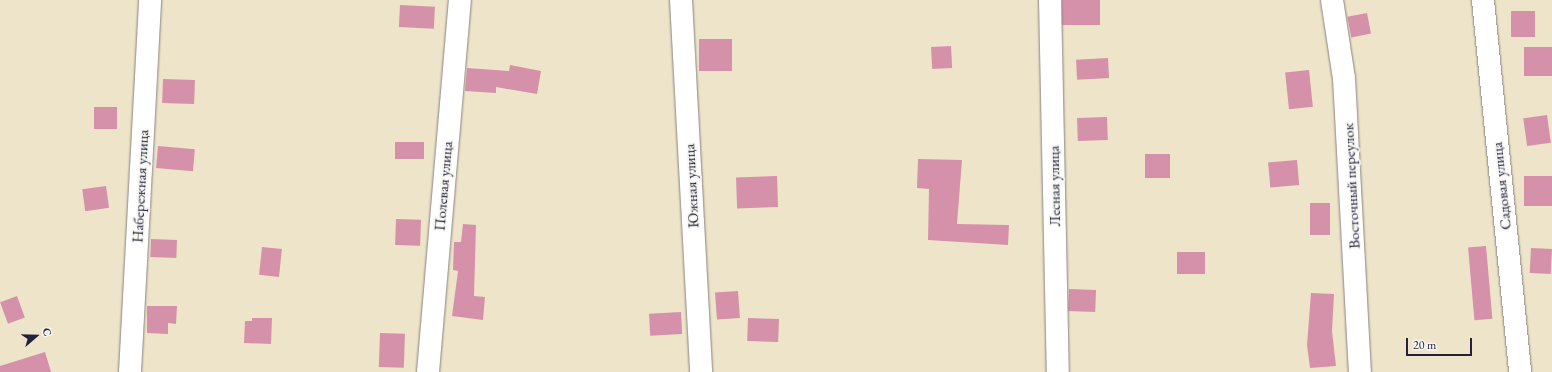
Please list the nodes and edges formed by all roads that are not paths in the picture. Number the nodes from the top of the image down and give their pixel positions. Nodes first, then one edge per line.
1 (150, 0) edge
2 (460, 0) edge
3 (681, 0) edge
4 (1050, 0) edge
5 (1332, 0) edge
6 (1482, 0) edge
7 (130, 372) edge
8 (428, 372) edge
9 (701, 372) edge
10 (1058, 372) edge
11 (1360, 372) edge
12 (1520, 372) edge

1 - 7 street, Набережная улица
2 - 8 street, Полевая улица
3 - 9 street, Южная улица
4 - 10 street, Лесная улица
5 - 11 street, Восточный переулок
6 - 12 street, Садовая улица

